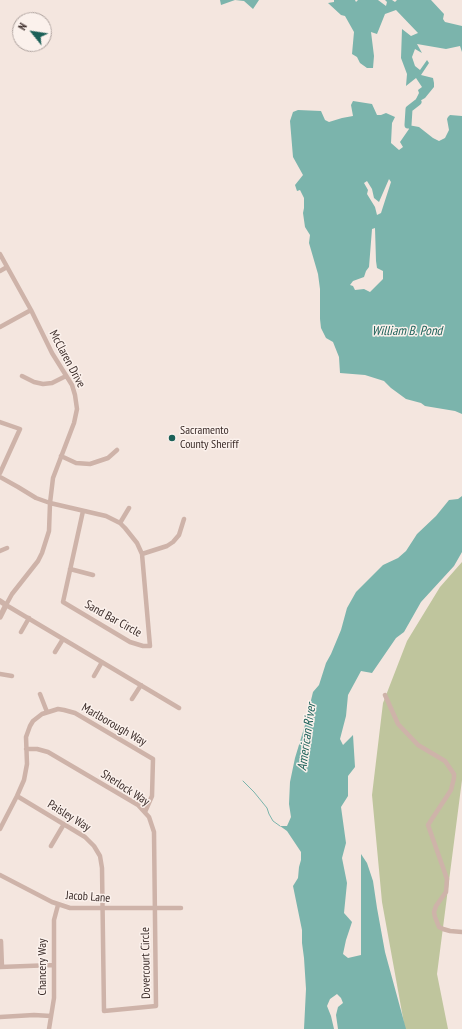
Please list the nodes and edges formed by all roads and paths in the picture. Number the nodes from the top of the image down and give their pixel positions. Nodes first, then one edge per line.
1 (0, 254) edge
2 (7, 267) junction
3 (0, 271) edge
4 (31, 310) junction
5 (0, 328) edge
6 (22, 376) dead end
7 (66, 376) junction
8 (2, 423) edge
9 (117, 450) dead end
10 (61, 456) junction
11 (0, 473) edge
12 (0, 477) edge
13 (50, 504) junction
14 (129, 508) dead end
15 (83, 511) junction
16 (184, 519) dead end
17 (120, 523) junction
18 (7, 548) dead end
19 (0, 550) edge
20 (142, 554) junction
21 (70, 569) junction
22 (93, 575) dead end
23 (0, 601) edge
24 (6, 605) junction
25 (0, 617) edge
26 (29, 618) junction
27 (21, 632) dead end
28 (63, 639) junction
29 (55, 652) dead end
30 (102, 662) junction
31 (0, 674) edge
32 (12, 676) dead end
33 (94, 676) dead end
34 (141, 685) junction
35 (40, 694) dead end
36 (385, 695) dead end
37 (132, 699) dead end
38 (179, 708) dead end
39 (47, 712) junction
40 (26, 749) junction
41 (17, 796) junction
42 (145, 812) junction
43 (64, 824) junction
44 (0, 829) edge
45 (51, 846) dead end
46 (0, 875) edge
47 (58, 905) junction
48 (155, 908) junction
49 (182, 908) dead end
50 (103, 909) junction
51 (462, 932) edge
52 (1, 941) edge
53 (54, 965) junction
54 (1, 967) edge
55 (51, 1016) junction
56 (0, 1017) edge
57 (49, 1029) edge

1 - 2 street, McClaren Drive
2 - 3 street
2 - 4 street, McClaren Drive
4 - 5 street
4 - 7 street, McClaren Drive
6 - 7 street
7 - 10 street, McClaren Drive
8 - 11 street
9 - 10 street
10 - 13 street, McClaren Drive
12 - 13 street
13 - 15 street
13 - 24 street, McClaren Drive
14 - 17 street
15 - 17 street, Sand Bar Circle
15 - 21 street, Sand Bar Circle
16 - 20 street
17 - 20 street, Sand Bar Circle
18 - 19 street
20 - 21 street, Sand Bar Circle
21 - 22 street
23 - 24 street
24 - 25 street
24 - 26 street
26 - 27 street
26 - 28 street
28 - 29 street
28 - 30 street
30 - 33 street
30 - 34 street
31 - 32 street
34 - 37 street
34 - 38 street
35 - 39 street
36 - 51 street
39 - 40 street
39 - 42 street, Marlborough Way
40 - 41 street
40 - 42 street, Sherlock Way
41 - 43 street, Paisley Way
41 - 44 street
42 - 48 street, Sherlock Way
43 - 45 street
43 - 50 street, Paisley Way
46 - 47 street, Jacob Lane
47 - 50 street, Jacob Lane
47 - 53 street, Chancery Way
48 - 49 street, Jacob Lane
48 - 50 street, Jacob Lane
48 - 50 street, Dovercourt Circle
52 - 54 street
53 - 54 street
53 - 55 street, Chancery Way
55 - 56 street
55 - 57 street, Chancery Way

